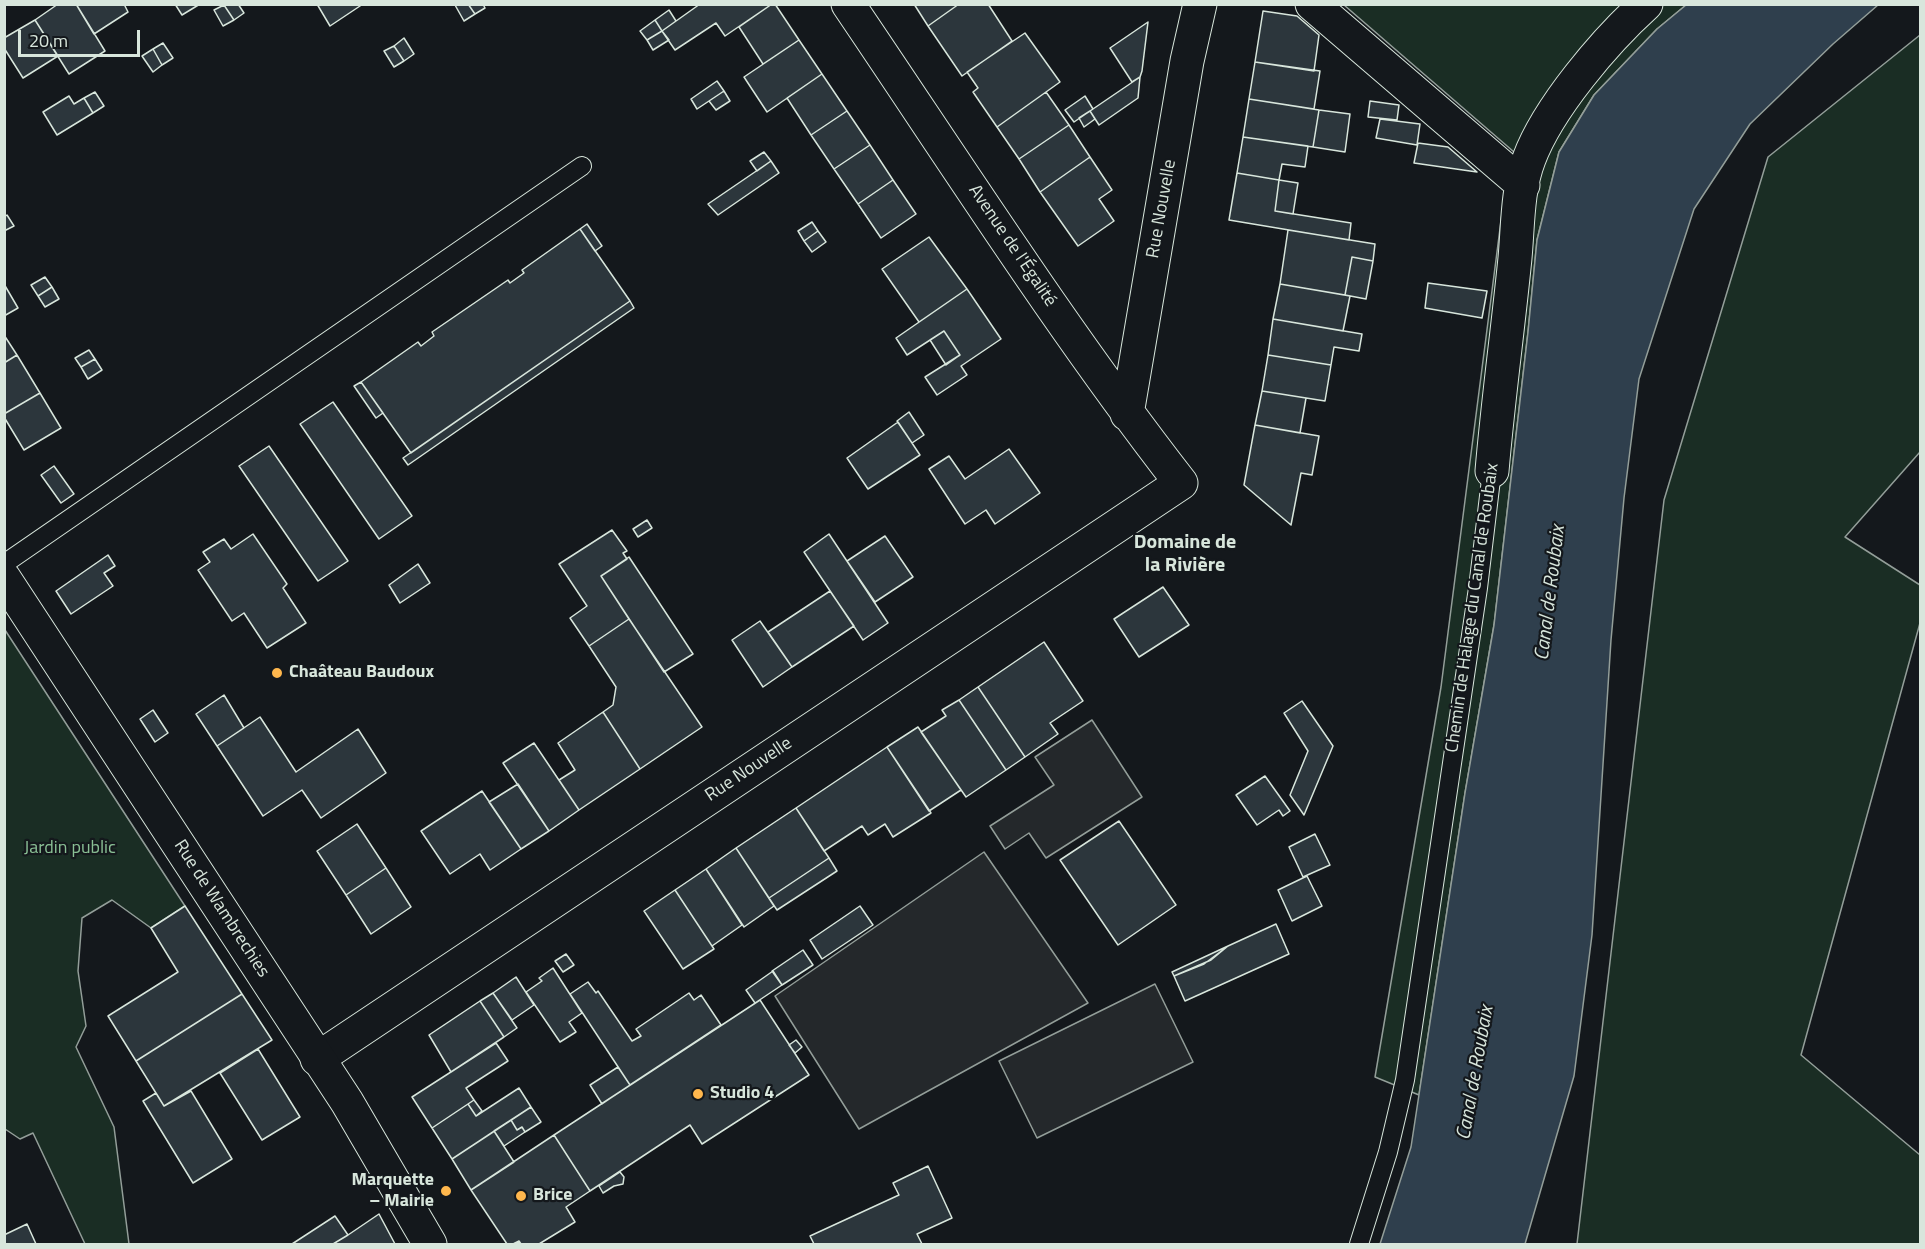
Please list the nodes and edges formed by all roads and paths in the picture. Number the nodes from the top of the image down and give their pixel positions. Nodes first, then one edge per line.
1 (848, 4) edge
2 (1200, 4) edge
3 (1312, 4) edge
4 (1647, 4) edge
5 (582, 166) dead end
6 (1523, 185) junction
7 (1128, 414) junction
8 (1492, 471) joint
9 (1181, 483) joint
10 (4, 564) edge
11 (4, 578) edge
12 (316, 1059) junction
13 (430, 1245) edge
14 (1359, 1245) edge

1 - 7 street, Avenue de l'Égalité
2 - 7 street, Rue Nouvelle
3 - 6 street
4 - 6 street, Chemin de Halage du Canal de Roubaix
5 - 10 lane
6 - 8 street, Chemin de Halage du Canal de Roubaix
7 - 9 street, Avenue de l'Égalité
8 - 14 lane, Chemin de Halage du Canal de Roubaix
9 - 12 street, Rue Nouvelle
11 - 12 street, Rue de Wambrechies
12 - 13 street, Rue de Wambrechies

